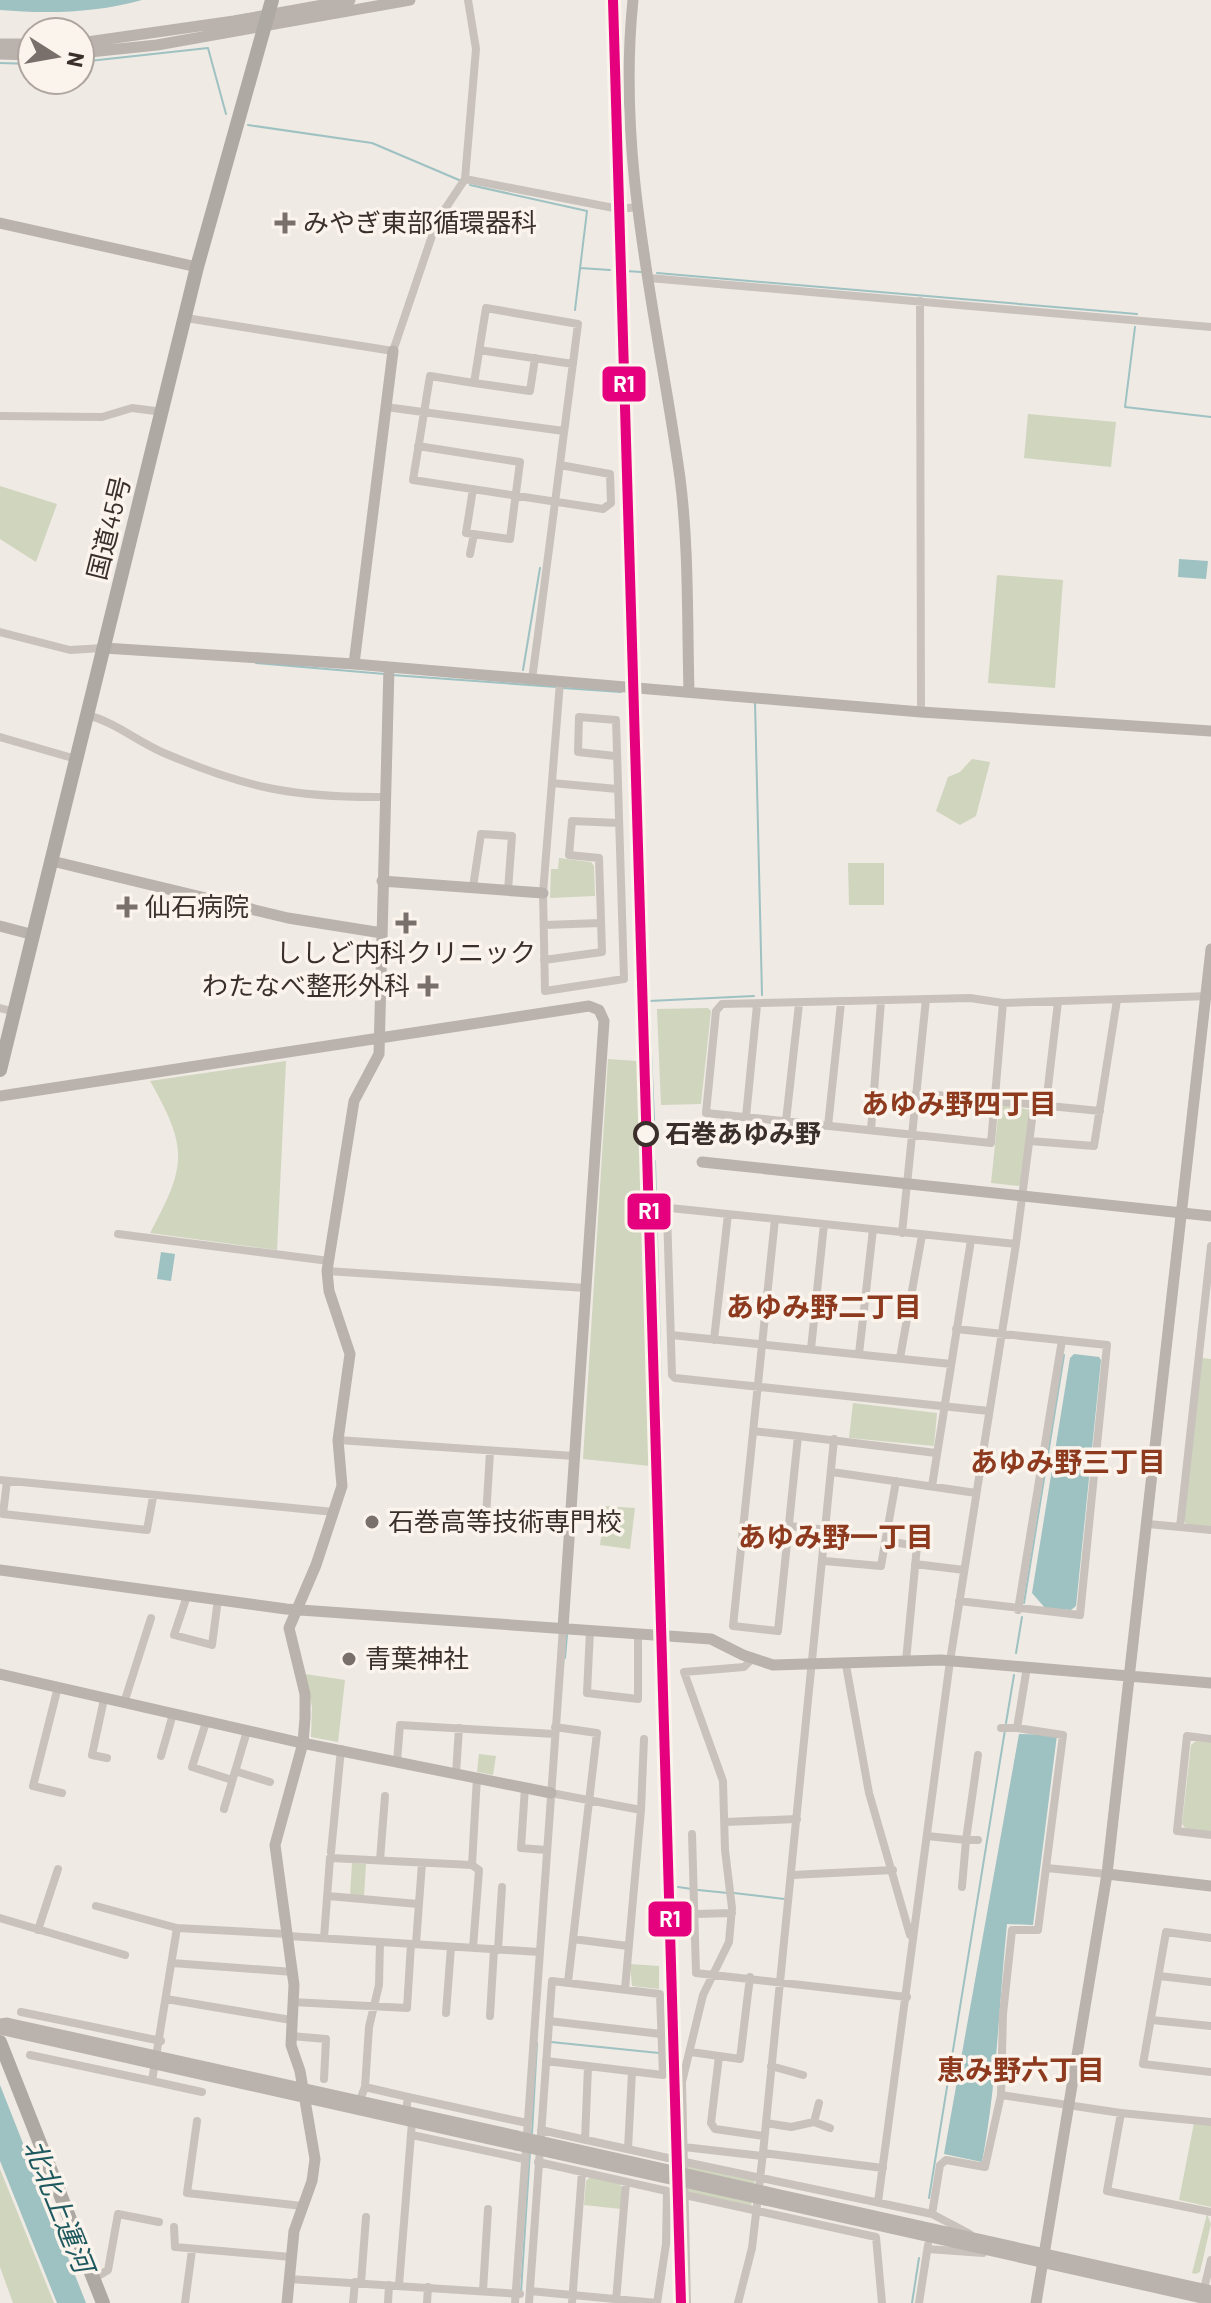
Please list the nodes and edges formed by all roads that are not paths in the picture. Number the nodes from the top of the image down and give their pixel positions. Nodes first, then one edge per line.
1 (350, 0) edge
2 (410, 0) edge
3 (468, 0) edge
4 (633, 0) edge
5 (268, 14) edge
6 (96, 41) edge
7 (96, 51) edge
8 (465, 179) junction
9 (638, 207) junction
10 (0, 223) edge
11 (197, 267) junction
12 (649, 278) junction
13 (920, 301) junction
14 (186, 318) junction
15 (1211, 327) edge
16 (479, 350) junction
17 (393, 351) junction
18 (535, 358) junction
19 (573, 364) junction
20 (474, 383) junction
21 (386, 407) junction
22 (163, 412) junction
23 (423, 412) junction
24 (0, 416) edge
25 (564, 431) junction
26 (418, 446) junction
27 (560, 465) junction
28 (473, 489) junction
29 (516, 495) junction
30 (555, 501) junction
31 (474, 534) junction
32 (470, 554) dead end
33 (0, 632) edge
34 (104, 648) junction
35 (354, 664) junction
36 (389, 667) junction
37 (532, 679) junction
38 (560, 682) junction
39 (689, 691) junction
40 (921, 712) junction
41 (87, 715) junction
42 (1211, 731) edge
43 (0, 737) edge
44 (615, 756) junction
45 (76, 759) junction
46 (552, 783) junction
47 (617, 789) junction
48 (385, 797) junction
49 (619, 823) junction
50 (52, 861) junction
51 (382, 881) junction
52 (473, 887) junction
53 (508, 890) junction
54 (543, 893) junction
55 (601, 923) junction
56 (544, 925) junction
57 (0, 926) edge
58 (382, 933) junction
59 (34, 935) junction
60 (1211, 949) edge
61 (544, 960) junction
62 (1208, 996) edge
63 (926, 999) junction
64 (1117, 1000) junction
65 (881, 1001) junction
66 (1058, 1002) junction
67 (841, 1003) junction
68 (1003, 1003) junction
69 (799, 1004) junction
70 (757, 1005) junction
71 (7, 1010) edge
72 (381, 1040) junction
73 (0, 1070) edge
74 (916, 1093) junction
75 (0, 1096) edge
76 (996, 1101) junction
77 (1034, 1104) junction
78 (1046, 1104) junction
79 (1100, 1111) junction
80 (746, 1117) junction
81 (786, 1121) junction
82 (828, 1126) junction
83 (871, 1130) junction
84 (912, 1134) junction
85 (1030, 1141) junction
86 (702, 1162) dead end
87 (907, 1184) junction
88 (1023, 1196) junction
89 (1181, 1212) junction
90 (728, 1214) junction
91 (1211, 1216) edge
92 (775, 1219) junction
93 (824, 1224) junction
94 (873, 1229) junction
95 (902, 1233) junction
96 (118, 1234) dead end
97 (922, 1235) junction
98 (971, 1240) junction
99 (1016, 1244) junction
100 (1211, 1246) edge
101 (328, 1266) junction
102 (586, 1288) junction
103 (956, 1329) junction
104 (1002, 1334) junction
105 (671, 1335) junction
106 (714, 1340) junction
107 (1062, 1340) junction
108 (762, 1345) junction
109 (811, 1349) junction
110 (859, 1354) junction
111 (900, 1358) junction
112 (951, 1364) junction
113 (757, 1387) junction
114 (944, 1407) junction
115 (989, 1411) junction
116 (753, 1431) junction
117 (798, 1436) junction
118 (834, 1439) junction
119 (338, 1440) junction
120 (490, 1452) junction
121 (936, 1453) junction
122 (574, 1456) junction
123 (832, 1472) junction
124 (3, 1480) edge
125 (896, 1481) junction
126 (932, 1486) junction
127 (976, 1493) junction
128 (153, 1497) junction
129 (334, 1512) junction
130 (486, 1517) dead end
131 (1148, 1524) junction
132 (788, 1526) junction
133 (1180, 1527) junction
134 (828, 1530) junction
135 (1211, 1530) edge
136 (887, 1541) junction
137 (824, 1561) junction
138 (915, 1564) junction
139 (0, 1570) edge
140 (964, 1570) junction
141 (187, 1596) junction
142 (218, 1599) junction
143 (959, 1601) junction
144 (295, 1609) junction
145 (1018, 1610) junction
146 (151, 1618) dead end
147 (563, 1628) junction
148 (590, 1630) junction
149 (638, 1633) junction
150 (752, 1659) junction
151 (906, 1661) junction
152 (950, 1661) junction
153 (846, 1665) junction
154 (813, 1666) junction
155 (1027, 1667) junction
156 (0, 1674) edge
157 (1131, 1676) junction
158 (1211, 1683) edge
159 (58, 1687) junction
160 (104, 1699) junction
161 (124, 1703) junction
162 (173, 1714) junction
163 (206, 1722) junction
164 (459, 1728) junction
165 (1001, 1728) dead end
166 (1017, 1728) junction
167 (557, 1729) junction
168 (247, 1731) junction
169 (644, 1739) dead end
170 (1211, 1739) edge
171 (303, 1743) junction
172 (341, 1749) junction
173 (978, 1755) dead end
174 (161, 1756) dead end
175 (107, 1758) dead end
176 (397, 1761) junction
177 (456, 1773) junction
178 (233, 1776) junction
179 (477, 1777) junction
180 (270, 1782) dead end
181 (525, 1787) junction
182 (62, 1793) dead end
183 (554, 1793) junction
184 (385, 1796) dead end
185 (589, 1800) junction
186 (224, 1809) dead end
187 (641, 1810) junction
188 (797, 1819) junction
189 (725, 1822) junction
190 (692, 1834) dead end
191 (1211, 1835) edge
192 (927, 1836) junction
193 (966, 1840) junction
194 (978, 1840) dead end
195 (546, 1850) junction
196 (331, 1852) dead end
197 (380, 1860) junction
198 (422, 1863) junction
199 (472, 1865) junction
200 (1047, 1868) junction
201 (58, 1869) dead end
202 (893, 1870) junction
203 (1107, 1874) junction
204 (792, 1875) junction
205 (1211, 1886) edge
206 (502, 1887) dead end
207 (962, 1887) dead end
208 (328, 1896) junction
209 (418, 1904) junction
210 (96, 1906) dead end
211 (732, 1913) junction
212 (695, 1914) junction
213 (0, 1918) edge
214 (177, 1928) junction
215 (38, 1930) junction
216 (287, 1935) junction
217 (914, 1935) junction
218 (324, 1938) junction
219 (1211, 1938) edge
220 (573, 1939) junction
221 (380, 1942) junction
222 (414, 1944) junction
223 (628, 1946) junction
224 (451, 1947) junction
225 (473, 1948) junction
226 (496, 1950) junction
227 (539, 1952) junction
228 (125, 1955) dead end
229 (172, 1963) junction
230 (293, 1972) junction
231 (715, 1975) junction
232 (1159, 1976) junction
233 (750, 1977) junction
234 (568, 1982) junction
235 (1211, 1982) edge
236 (780, 1983) junction
237 (625, 1989) junction
238 (907, 1997) junction
239 (166, 1999) junction
240 (542, 2000) junction
241 (292, 2002) junction
242 (373, 2006) junction
243 (21, 2012) dead end
244 (446, 2013) dead end
245 (490, 2016) dead end
246 (291, 2020) junction
247 (1152, 2020) junction
248 (549, 2021) junction
249 (1211, 2026) edge
250 (0, 2027) edge
251 (661, 2034) junction
252 (291, 2036) junction
253 (161, 2041) junction
254 (0, 2042) edge
255 (691, 2052) junction
256 (30, 2055) dead end
257 (719, 2056) junction
258 (157, 2061) junction
259 (546, 2061) junction
260 (771, 2066) junction
261 (588, 2067) junction
262 (632, 2072) junction
263 (1211, 2072) edge
264 (803, 2075) dead end
265 (324, 2079) dead end
266 (152, 2081) junction
267 (365, 2087) junction
268 (202, 2092) dead end
269 (304, 2093) junction
270 (1001, 2095) junction
271 (408, 2097) junction
272 (360, 2100) junction
273 (819, 2103) dead end
274 (1069, 2106) junction
275 (1121, 2113) junction
276 (197, 2121) dead end
277 (814, 2122) junction
278 (1211, 2122) edge
279 (410, 2123) junction
280 (527, 2123) junction
281 (766, 2123) junction
282 (830, 2128) dead end
283 (541, 2130) junction
284 (764, 2136) junction
285 (585, 2140) junction
286 (684, 2147) junction
287 (628, 2149) junction
288 (762, 2155) junction
289 (668, 2158) dead end
290 (524, 2159) junction
291 (538, 2162) junction
292 (685, 2162) junction
293 (883, 2168) junction
294 (582, 2172) junction
295 (760, 2178) junction
296 (626, 2183) junction
297 (685, 2195) junction
298 (766, 2196) junction
299 (878, 2202) junction
300 (302, 2206) junction
301 (488, 2209) dead end
302 (756, 2210) junction
303 (1211, 2212) edge
304 (932, 2214) junction
305 (366, 2217) dead end
306 (159, 2222) dead end
307 (174, 2227) dead end
308 (971, 2235) junction
309 (929, 2243) junction
310 (192, 2250) junction
311 (291, 2257) junction
312 (1043, 2257) junction
313 (1211, 2260) edge
314 (93, 2279) junction
315 (289, 2279) junction
316 (358, 2282) junction
317 (389, 2285) junction
318 (399, 2285) junction
319 (428, 2287) junction
320 (467, 2290) junction
321 (1208, 2290) edge
322 (483, 2291) junction
323 (523, 2297) edge
324 (572, 2298) edge
325 (1211, 2300) edge
326 (616, 2301) edge
327 (103, 2303) edge
328 (185, 2303) edge
329 (287, 2303) edge
330 (353, 2303) edge
331 (388, 2303) edge
332 (427, 2303) edge
333 (466, 2303) edge
334 (657, 2303) edge
335 (687, 2303) edge
336 (738, 2303) edge
337 (882, 2303) edge
338 (919, 2303) edge
339 (1036, 2303) edge

1 - 5 street
2 - 5 street
3 - 8 street
4 - 9 street
5 - 6 street
5 - 7 street
5 - 11 highway, 国道45号
8 - 9 street
8 - 17 street
9 - 12 street
10 - 11 street
11 - 14 highway, 国道45号
12 - 13 street
12 - 39 street
13 - 15 street
13 - 40 street
14 - 17 street
14 - 22 highway, 国道45号
16 - 18 street
16 - 19 street
16 - 20 street
17 - 21 street
18 - 19 street
18 - 20 street
19 - 25 street
20 - 23 street
21 - 23 street
21 - 35 street
22 - 24 street
22 - 34 highway, 国道45号
23 - 25 street
23 - 26 street
25 - 27 street
26 - 28 street
26 - 29 street
27 - 30 street
27 - 30 street
28 - 29 street
28 - 31 street
29 - 30 street
29 - 31 street
30 - 37 street
31 - 32 street
33 - 34 street
34 - 35 street
34 - 41 highway, 国道45号
35 - 36 street
36 - 37 street
36 - 48 street
37 - 38 street
38 - 39 street
38 - 46 street
39 - 40 street
40 - 42 street
41 - 45 highway, 国道45号
41 - 48 street
43 - 45 street
44 - 44 street
44 - 47 street
45 - 50 highway, 国道45号
46 - 47 street
46 - 54 street
47 - 49 street
48 - 51 street
49 - 55 street
49 - 61 street
50 - 58 street
50 - 59 highway, 国道45号
51 - 52 street
51 - 58 street
52 - 53 street
52 - 53 street
53 - 54 street
54 - 56 street
55 - 56 street
55 - 61 street
56 - 61 street
57 - 59 street
58 - 72 street
59 - 71 highway, 国道45号
60 - 62 street
62 - 64 street
62 - 89 street
63 - 65 street
63 - 68 street
63 - 74 street
64 - 66 street
64 - 79 street
65 - 67 street
65 - 83 street
66 - 68 street
66 - 78 street
67 - 69 street
67 - 82 street
68 - 76 street
69 - 70 street
69 - 81 street
70 - 80 street
70 - 80 street
71 - 73 highway, 国道45号
72 - 75 street
72 - 101 street
72 - 102 street
74 - 76 street
74 - 84 street
76 - 77 street
76 - 84 street
77 - 78 street
77 - 85 street
78 - 79 street
79 - 85 street
80 - 81 street
81 - 82 street
82 - 83 street
83 - 84 street
84 - 87 street
85 - 88 street
86 - 87 street
87 - 88 street
87 - 95 street
88 - 89 street
88 - 99 street
89 - 91 street
89 - 131 street
90 - 92 street
90 - 105 street
90 - 106 street
92 - 93 street
92 - 108 street
93 - 94 street
93 - 109 street
94 - 95 street
94 - 110 street
95 - 97 street
96 - 101 street
97 - 98 street
97 - 111 street
98 - 99 street
98 - 103 street
99 - 104 street
100 - 133 street
101 - 102 street
101 - 119 street
102 - 122 street
103 - 104 street
103 - 112 street
104 - 107 street
104 - 115 street
105 - 106 street
105 - 113 street
106 - 108 street
107 - 145 street
107 - 145 street
108 - 109 street
108 - 113 street
109 - 110 street
110 - 111 street
111 - 112 street
112 - 114 street
113 - 114 street
113 - 116 street
114 - 115 street
114 - 121 street
115 - 127 street
116 - 117 street
116 - 132 street
117 - 118 street
117 - 132 street
118 - 121 street
118 - 123 street
119 - 120 street
119 - 129 street
120 - 122 street
120 - 130 street
121 - 126 street
122 - 147 street
123 - 125 street
123 - 134 street
124 - 128 street
124 - 128 street
125 - 126 street
125 - 136 street
126 - 127 street
127 - 140 street
128 - 129 street
129 - 144 street
131 - 133 street
131 - 157 street
132 - 134 street
133 - 135 street
134 - 137 street
136 - 137 street
136 - 138 street
137 - 154 street
138 - 140 street
138 - 151 street
139 - 141 street
140 - 143 street
141 - 142 street
141 - 142 street
142 - 144 street
143 - 145 street
143 - 152 street
144 - 147 street
144 - 171 street
146 - 161 street
147 - 148 street
147 - 167 street
148 - 149 street
148 - 149 street
149 - 150 street
150 - 154 street
150 - 189 street
151 - 152 street
151 - 153 street
152 - 155 street
152 - 192 street
153 - 154 street
153 - 202 street
154 - 188 street
155 - 157 street
155 - 166 street
156 - 159 street
157 - 158 street
157 - 203 street
159 - 160 street
159 - 182 street
160 - 161 street
160 - 175 street
161 - 162 street
162 - 163 street
162 - 174 street
163 - 168 street
163 - 178 street
164 - 167 street
164 - 176 street
164 - 177 street
165 - 166 street
166 - 200 street
167 - 183 street
167 - 185 street
168 - 171 street
168 - 178 street
169 - 187 street
170 - 191 street
171 - 172 street
171 - 216 street
172 - 176 street
172 - 196 street
173 - 193 street
176 - 177 street
177 - 179 street
178 - 180 street
178 - 186 street
179 - 181 street
179 - 199 street
181 - 183 street
181 - 195 street
183 - 185 street
183 - 195 street
184 - 197 street
185 - 187 street
185 - 220 street
187 - 223 street
188 - 189 street
188 - 204 street
189 - 211 street
190 - 212 street
192 - 193 street
192 - 217 street
193 - 194 street
193 - 207 street
195 - 227 street
197 - 198 street
197 - 208 street
198 - 199 street
198 - 209 street
199 - 225 street
200 - 203 street
200 - 270 street
201 - 215 street
202 - 204 street
202 - 217 street
203 - 205 street
203 - 274 street
204 - 236 street
206 - 226 street
208 - 209 street
208 - 218 street
209 - 222 street
210 - 214 street
211 - 212 street
211 - 231 street
212 - 231 street
213 - 215 street
214 - 216 street
214 - 229 street
215 - 228 street
216 - 218 street
216 - 230 street
217 - 238 street
218 - 221 street
219 - 232 street
220 - 223 street
220 - 234 street
221 - 222 street
221 - 242 street
222 - 224 street
222 - 242 street
223 - 237 street
224 - 225 street
224 - 244 street
225 - 226 street
226 - 227 street
226 - 245 street
227 - 240 street
229 - 230 street
229 - 239 street
230 - 241 street
231 - 233 street
231 - 255 street
232 - 235 street
232 - 247 street
233 - 236 street
233 - 257 street
234 - 237 street
234 - 240 street
236 - 238 street
236 - 260 street
237 - 251 street
238 - 293 street
239 - 246 street
239 - 253 street
240 - 248 street
240 - 280 street
241 - 242 street
241 - 246 street
242 - 267 street
243 - 253 street
246 - 252 street
247 - 249 street
247 - 263 street
248 - 251 street
248 - 259 street
250 - 258 street
251 - 262 street
252 - 265 street
252 - 269 street
253 - 258 street
254 - 314 highway
255 - 257 street
255 - 286 street
256 - 266 street
257 - 284 street
258 - 266 street
258 - 269 street
259 - 261 street
259 - 283 street
260 - 264 street
260 - 281 street
261 - 262 street
261 - 285 street
262 - 287 street
266 - 268 street
267 - 271 street
267 - 272 street
269 - 272 street
269 - 279 street
269 - 300 street
270 - 274 street
270 - 304 street
271 - 279 street
271 - 280 street
272 - 279 street
273 - 277 street
274 - 275 street
274 - 312 street
275 - 278 street
275 - 303 street
276 - 300 street
277 - 281 street
277 - 282 street
279 - 290 street
279 - 298 street, bridge
279 - 318 street
280 - 290 street
281 - 284 street
283 - 285 street
283 - 291 street
284 - 288 street
285 - 287 street
286 - 288 street
286 - 292 street
287 - 289 street
288 - 293 street
288 - 295 street
290 - 323 street
291 - 294 street
291 - 323 street
292 - 295 street
292 - 297 street
293 - 299 street
294 - 296 street
294 - 324 street
295 - 299 street
295 - 302 street
296 - 326 street
296 - 334 street
297 - 302 street
297 - 335 street
298 - 308 street
298 - 309 street
299 - 304 street
300 - 311 street
301 - 322 street
302 - 336 street
302 - 337 street
304 - 308 street
305 - 316 street
306 - 314 street
307 - 310 street
308 - 312 street
309 - 312 street
309 - 338 street
310 - 311 street
310 - 328 street
311 - 315 street
312 - 321 street
312 - 325 street
312 - 339 street
313 - 321 street
314 - 327 highway
315 - 316 street
315 - 329 street
316 - 317 street
316 - 330 street
317 - 318 street
317 - 331 street
318 - 319 street
319 - 320 street
319 - 332 street
320 - 322 street
320 - 333 street
322 - 323 street
323 - 324 street
324 - 326 street
326 - 334 street

